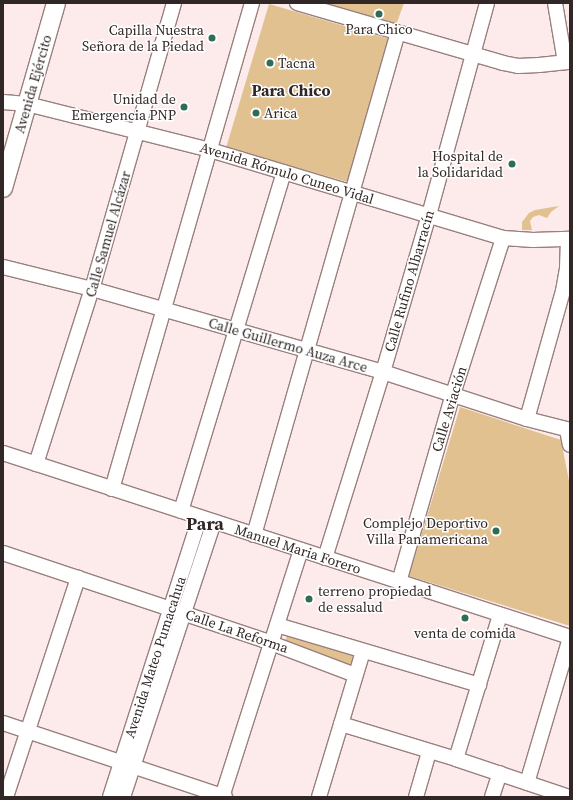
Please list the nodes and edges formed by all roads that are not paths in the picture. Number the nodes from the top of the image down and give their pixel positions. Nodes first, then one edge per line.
1 (56, 3) edge
2 (174, 3) edge
3 (252, 3) edge
4 (297, 3) edge
5 (487, 3) edge
6 (555, 3) edge
7 (398, 32) junction
8 (472, 55) junction
9 (568, 62) edge
10 (3, 102) edge
11 (27, 104) junction
12 (138, 132) junction
13 (210, 150) junction
14 (284, 172) junction
15 (3, 188) edge
16 (352, 193) junction
17 (429, 215) junction
18 (504, 238) junction
19 (569, 239) edge
20 (3, 267) edge
21 (92, 289) junction
22 (164, 310) junction
23 (235, 330) junction
24 (308, 351) junction
25 (383, 372) junction
26 (453, 394) junction
27 (527, 419) junction
28 (569, 430) edge
29 (570, 445) edge
30 (3, 453) edge
31 (36, 464) junction
32 (112, 489) junction
33 (181, 511) junction
34 (200, 517) junction
35 (214, 522) junction
36 (254, 535) junction
37 (301, 550) junction
38 (3, 553) edge
39 (325, 558) junction
40 (78, 578) junction
41 (399, 582) junction
42 (177, 610) junction
43 (500, 615) junction
44 (277, 625) junction
45 (570, 637) edge
46 (271, 643) junction
47 (363, 651) junction
48 (355, 675) junction
49 (479, 685) junction
50 (3, 724) edge
51 (341, 724) junction
52 (28, 732) junction
53 (430, 752) junction
54 (456, 759) junction
55 (127, 765) junction
56 (500, 773) junction
57 (527, 782) junction
58 (6, 797) edge
59 (110, 797) edge
60 (123, 797) edge
61 (223, 797) edge
62 (319, 797) edge
63 (416, 797) edge
64 (492, 797) edge
65 (568, 797) edge

1 - 11 main road, Avenida Ejército
2 - 12 street, Calle Samuel Alcázar
3 - 13 street
4 - 7 street
5 - 8 street, Calle Rufino Albarracín
6 - 9 street
7 - 8 street
7 - 16 street
8 - 9 street
8 - 17 street, Calle Rufino Albarracín
10 - 11 street, Avenida Rómulo Cuneo Vidal
11 - 12 street, Avenida Rómulo Cuneo Vidal
11 - 15 main road, Avenida Ejército
12 - 13 street, Avenida Rómulo Cuneo Vidal
12 - 21 street, Calle Samuel Alcázar
13 - 14 street, Avenida Rómulo Cuneo Vidal
13 - 22 street
14 - 16 street, Avenida Rómulo Cuneo Vidal
14 - 23 street
16 - 17 street, Avenida Rómulo Cuneo Vidal
16 - 24 street
17 - 18 street, Avenida Rómulo Cuneo Vidal
17 - 25 street, Calle Rufino Albarracín
18 - 19 street, Avenida Rómulo Cuneo Vidal
18 - 26 street, Calle Aviación
19 - 27 street
20 - 21 street, Calle Guillermo Auza Arce
21 - 22 street, Calle Guillermo Auza Arce
21 - 31 street, Calle Samuel Alcázar
22 - 23 street, Calle Guillermo Auza Arce
22 - 32 street
23 - 24 street, Calle Guillermo Auza Arce
23 - 33 street
24 - 25 street, Calle Guillermo Auza Arce
24 - 36 street
25 - 26 street, Calle Guillermo Auza Arce
25 - 39 street, Calle Rufino Albarracín
26 - 27 street, Calle Guillermo Auza Arce
26 - 41 street, Calle Aviación
27 - 28 street, Calle Guillermo Auza Arce
28 - 29 street
30 - 31 street, Manuel Maria Forero
31 - 32 street, Manuel Maria Forero
32 - 33 street, Manuel Maria Forero
33 - 34 street, Manuel Maria Forero
34 - 35 street, Manuel Maria Forero
34 - 42 street, Avenida Mateo Pumacahua
35 - 36 street, Manuel Maria Forero
35 - 42 street, Avenida Mateo Pumacahua
36 - 37 street, Manuel Maria Forero
37 - 39 street, Manuel Maria Forero
37 - 44 street
38 - 40 street, Calle La Reforma
39 - 41 street, Manuel Maria Forero
40 - 42 street, Calle La Reforma
40 - 52 street
41 - 43 street, Manuel Maria Forero
42 - 46 street, Calle La Reforma
42 - 55 street, Avenida Mateo Pumacahua
43 - 45 street, Manuel Maria Forero
43 - 49 street
44 - 46 street
44 - 47 street
45 - 57 street
46 - 48 street, Calle La Reforma
46 - 61 street
47 - 48 street
47 - 49 street
48 - 51 street
49 - 54 street
50 - 52 street
51 - 53 street
51 - 62 street
52 - 55 street
52 - 58 street
53 - 54 street
53 - 63 street
54 - 56 street
55 - 59 street, Avenida Mateo Pumacahua
55 - 60 street, Avenida Mateo Pumacahua
55 - 61 street
56 - 57 street
56 - 64 street
57 - 65 street

